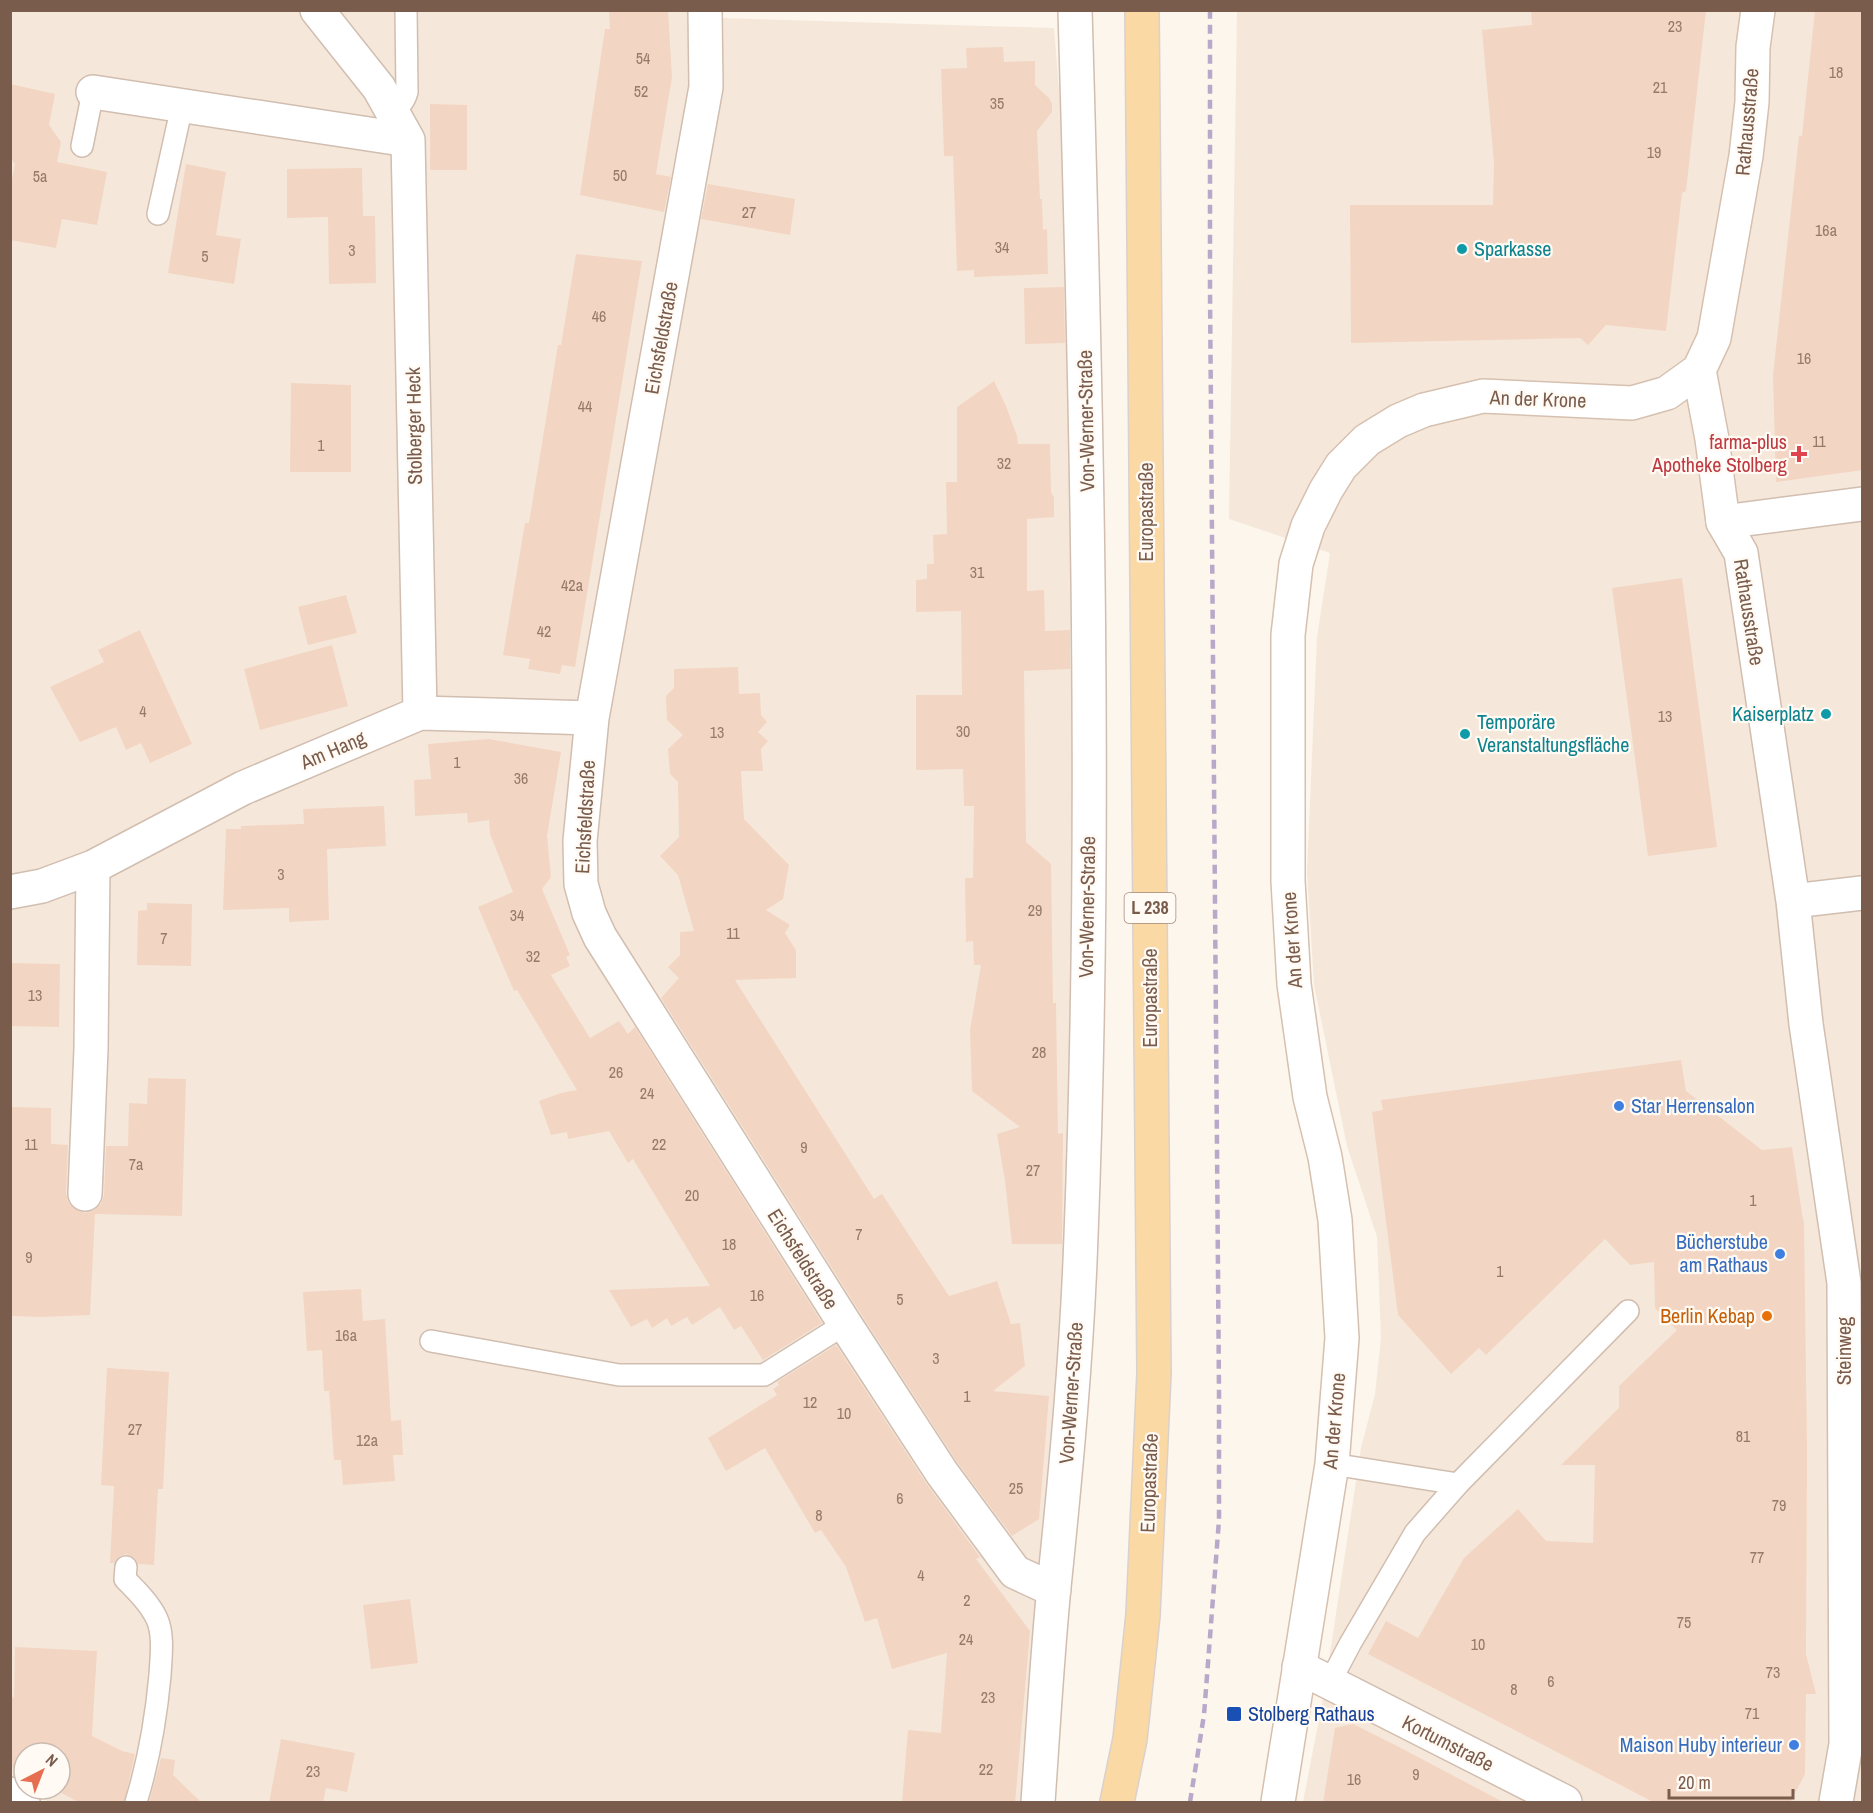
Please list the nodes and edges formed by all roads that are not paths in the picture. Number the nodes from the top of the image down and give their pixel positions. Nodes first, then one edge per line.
1 (317, 10) edge
2 (406, 10) edge
3 (705, 10) edge
4 (1075, 10) edge
5 (1142, 10) edge
6 (1758, 10) edge
7 (93, 92) joint
8 (182, 106) junction
9 (391, 110) junction
10 (408, 140) junction
11 (82, 146) dead end
12 (159, 214) dead end
13 (1699, 370) junction
14 (1863, 504) edge
15 (1723, 522) junction
16 (420, 713) junction
17 (592, 718) junction
18 (93, 867) junction
19 (10, 892) edge
20 (1863, 893) edge
21 (1793, 901) junction
22 (85, 1194) dead end
23 (1853, 1285) edge
24 (1628, 1311) dead end
25 (845, 1324) junction
26 (430, 1341) dead end
27 (1332, 1464) junction
28 (1458, 1484) junction
29 (126, 1567) dead end
30 (1054, 1590) junction
31 (1299, 1666) junction
32 (1330, 1682) junction
33 (10, 1794) edge
34 (23, 1803) edge
35 (136, 1803) edge
36 (1038, 1803) edge
37 (1117, 1803) edge
38 (1278, 1803) edge
39 (1565, 1803) edge
40 (1836, 1803) edge

1 - 9 street, Stolberger Heck
2 - 9 lane
3 - 17 street, Eichsfeldstraße
4 - 30 street, Von-Werner-Straße
5 - 37 main road, Europastraße / L 238
6 - 13 street, Rathausstraße
7 - 8 street
7 - 11 lane
8 - 10 street
8 - 12 lane
9 - 10 street, Stolberger Heck
10 - 16 street, Stolberger Heck
13 - 15 street, Rathausstraße
13 - 27 street, An der Krone
14 - 15 street
15 - 21 street, Rathausstraße
16 - 17 street, Am Hang
16 - 18 street, Am Hang
17 - 25 street, Eichsfeldstraße
18 - 19 street, Am Hang
18 - 22 street
20 - 21 street
21 - 23 street, Steinweg
23 - 40 street, Steinweg
24 - 28 lane
25 - 26 lane
25 - 30 street, Eichsfeldstraße
27 - 28 lane
27 - 31 street, An der Krone
28 - 32 lane
29 - 35 lane
30 - 36 street, Von-Werner-Straße
31 - 32 street, Kortumstraße
31 - 38 street, An der Krone
32 - 39 street, Kortumstraße
33 - 34 street

